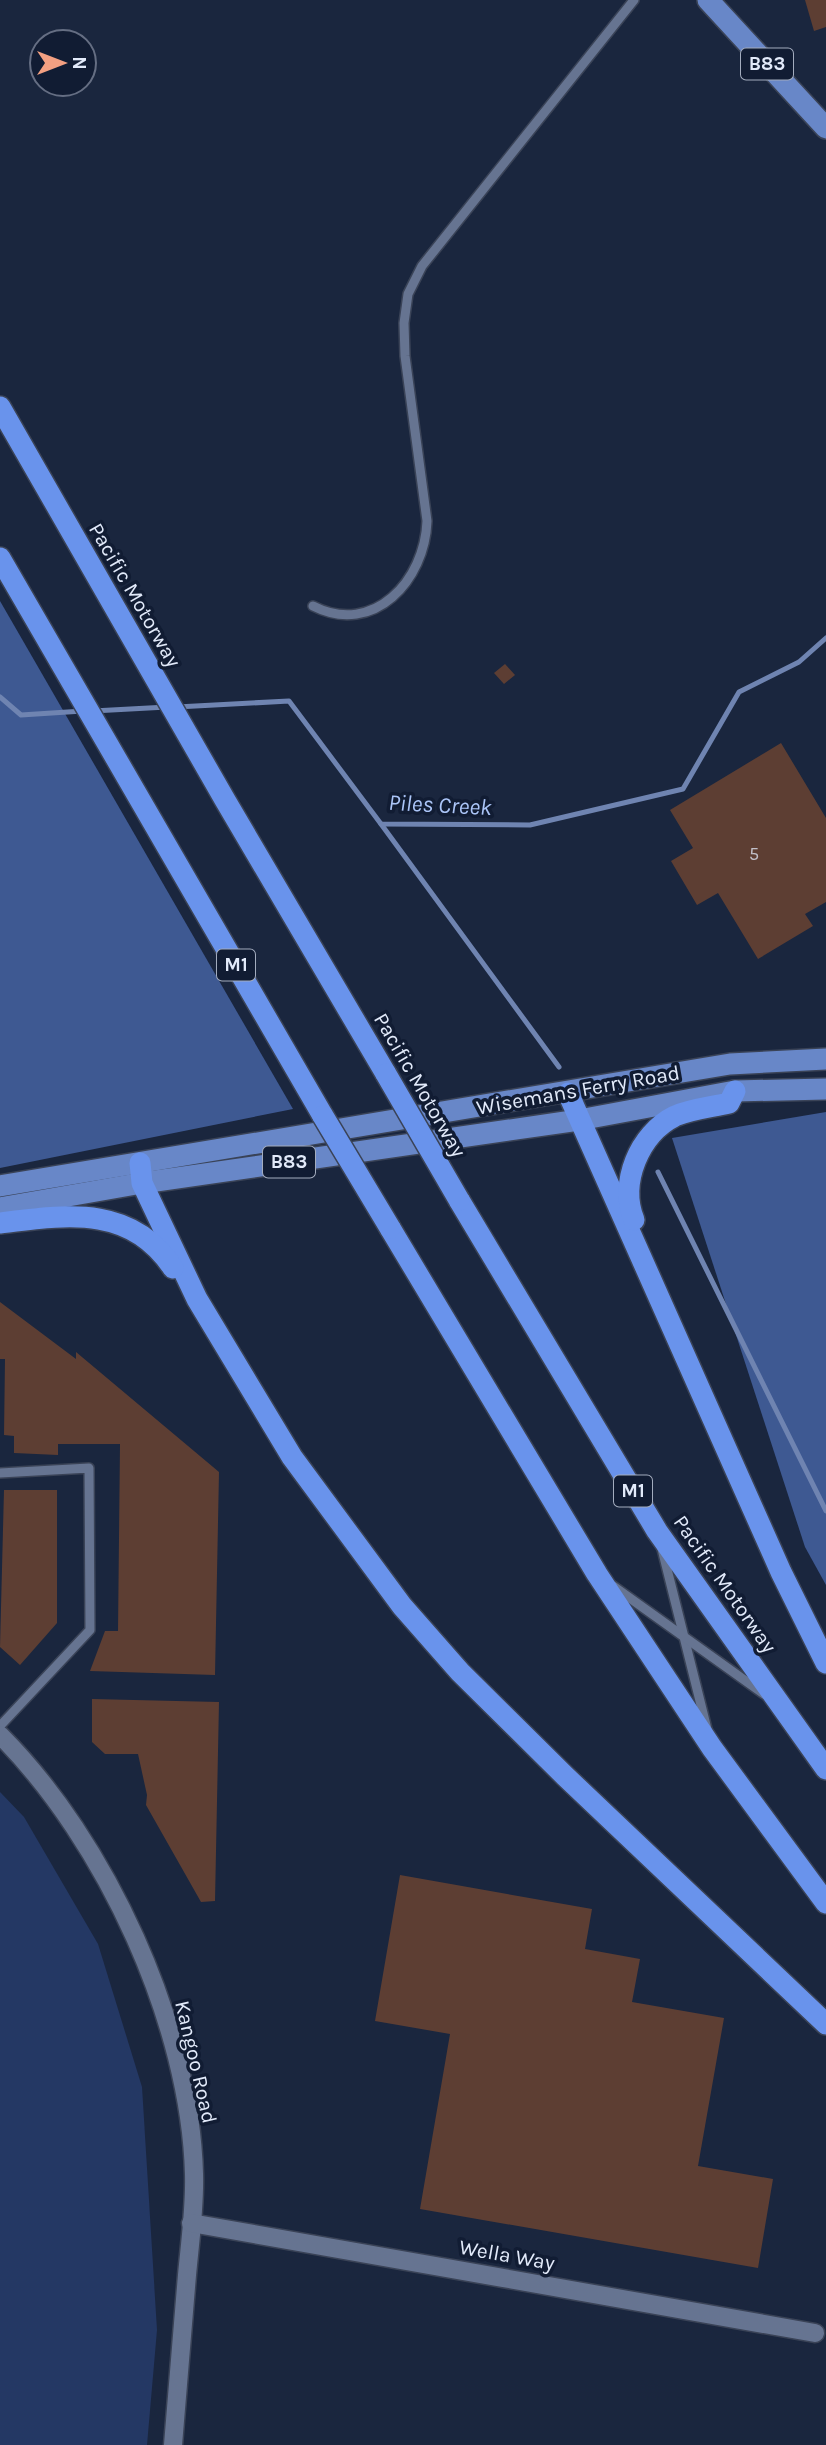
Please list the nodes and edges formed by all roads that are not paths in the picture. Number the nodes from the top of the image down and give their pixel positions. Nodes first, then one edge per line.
1 (634, 0) edge
2 (708, 0) edge
3 (826, 128) edge
4 (0, 407) edge
5 (0, 558) edge
6 (313, 606) dead end
7 (826, 1059) edge
8 (826, 1089) edge
9 (736, 1091) junction
10 (568, 1093) junction
11 (579, 1120) junction
12 (141, 1173) junction
13 (0, 1186) edge
14 (0, 1208) edge
15 (0, 1223) edge
16 (651, 1278) junction
17 (197, 1298) junction
18 (0, 1473) edge
19 (657, 1531) junction
20 (597, 1574) junction
21 (684, 1637) junction
22 (826, 1662) edge
23 (782, 1707) junction
24 (0, 1726) edge
25 (0, 1735) edge
26 (712, 1748) junction
27 (826, 1769) edge
28 (826, 1903) edge
29 (826, 2024) edge
30 (191, 2223) junction
31 (815, 2333) dead end
32 (173, 2445) edge

1 - 6 lane
2 - 3 main road, B83
4 - 19 highway, Pacific Motorway / M1, bridge
5 - 20 highway, M1, bridge
7 - 10 main road, Wisemans Ferry Road / B83
8 - 9 main road, Wisemans Ferry Road / B83
9 - 11 main road, Wisemans Ferry Road / B83
9 - 16 highway
10 - 11 highway
10 - 12 main road, Wisemans Ferry Road / B83
11 - 12 main road, Wisemans Ferry Road / B83
11 - 16 highway
12 - 13 main road, Wisemans Ferry Road / B83
12 - 14 main road, Wisemans Ferry Road / B83
12 - 17 highway
15 - 17 highway
16 - 22 highway
17 - 29 highway
18 - 24 lane
19 - 21 lane
19 - 23 highway, Pacific Motorway / M1
20 - 21 lane
20 - 26 highway, M1
21 - 23 lane
21 - 26 lane
23 - 27 highway, Pacific Motorway / M1
25 - 30 street, Kangoo Road
26 - 28 highway, M1
30 - 31 street, Wella Way
30 - 32 street, Kangoo Road

